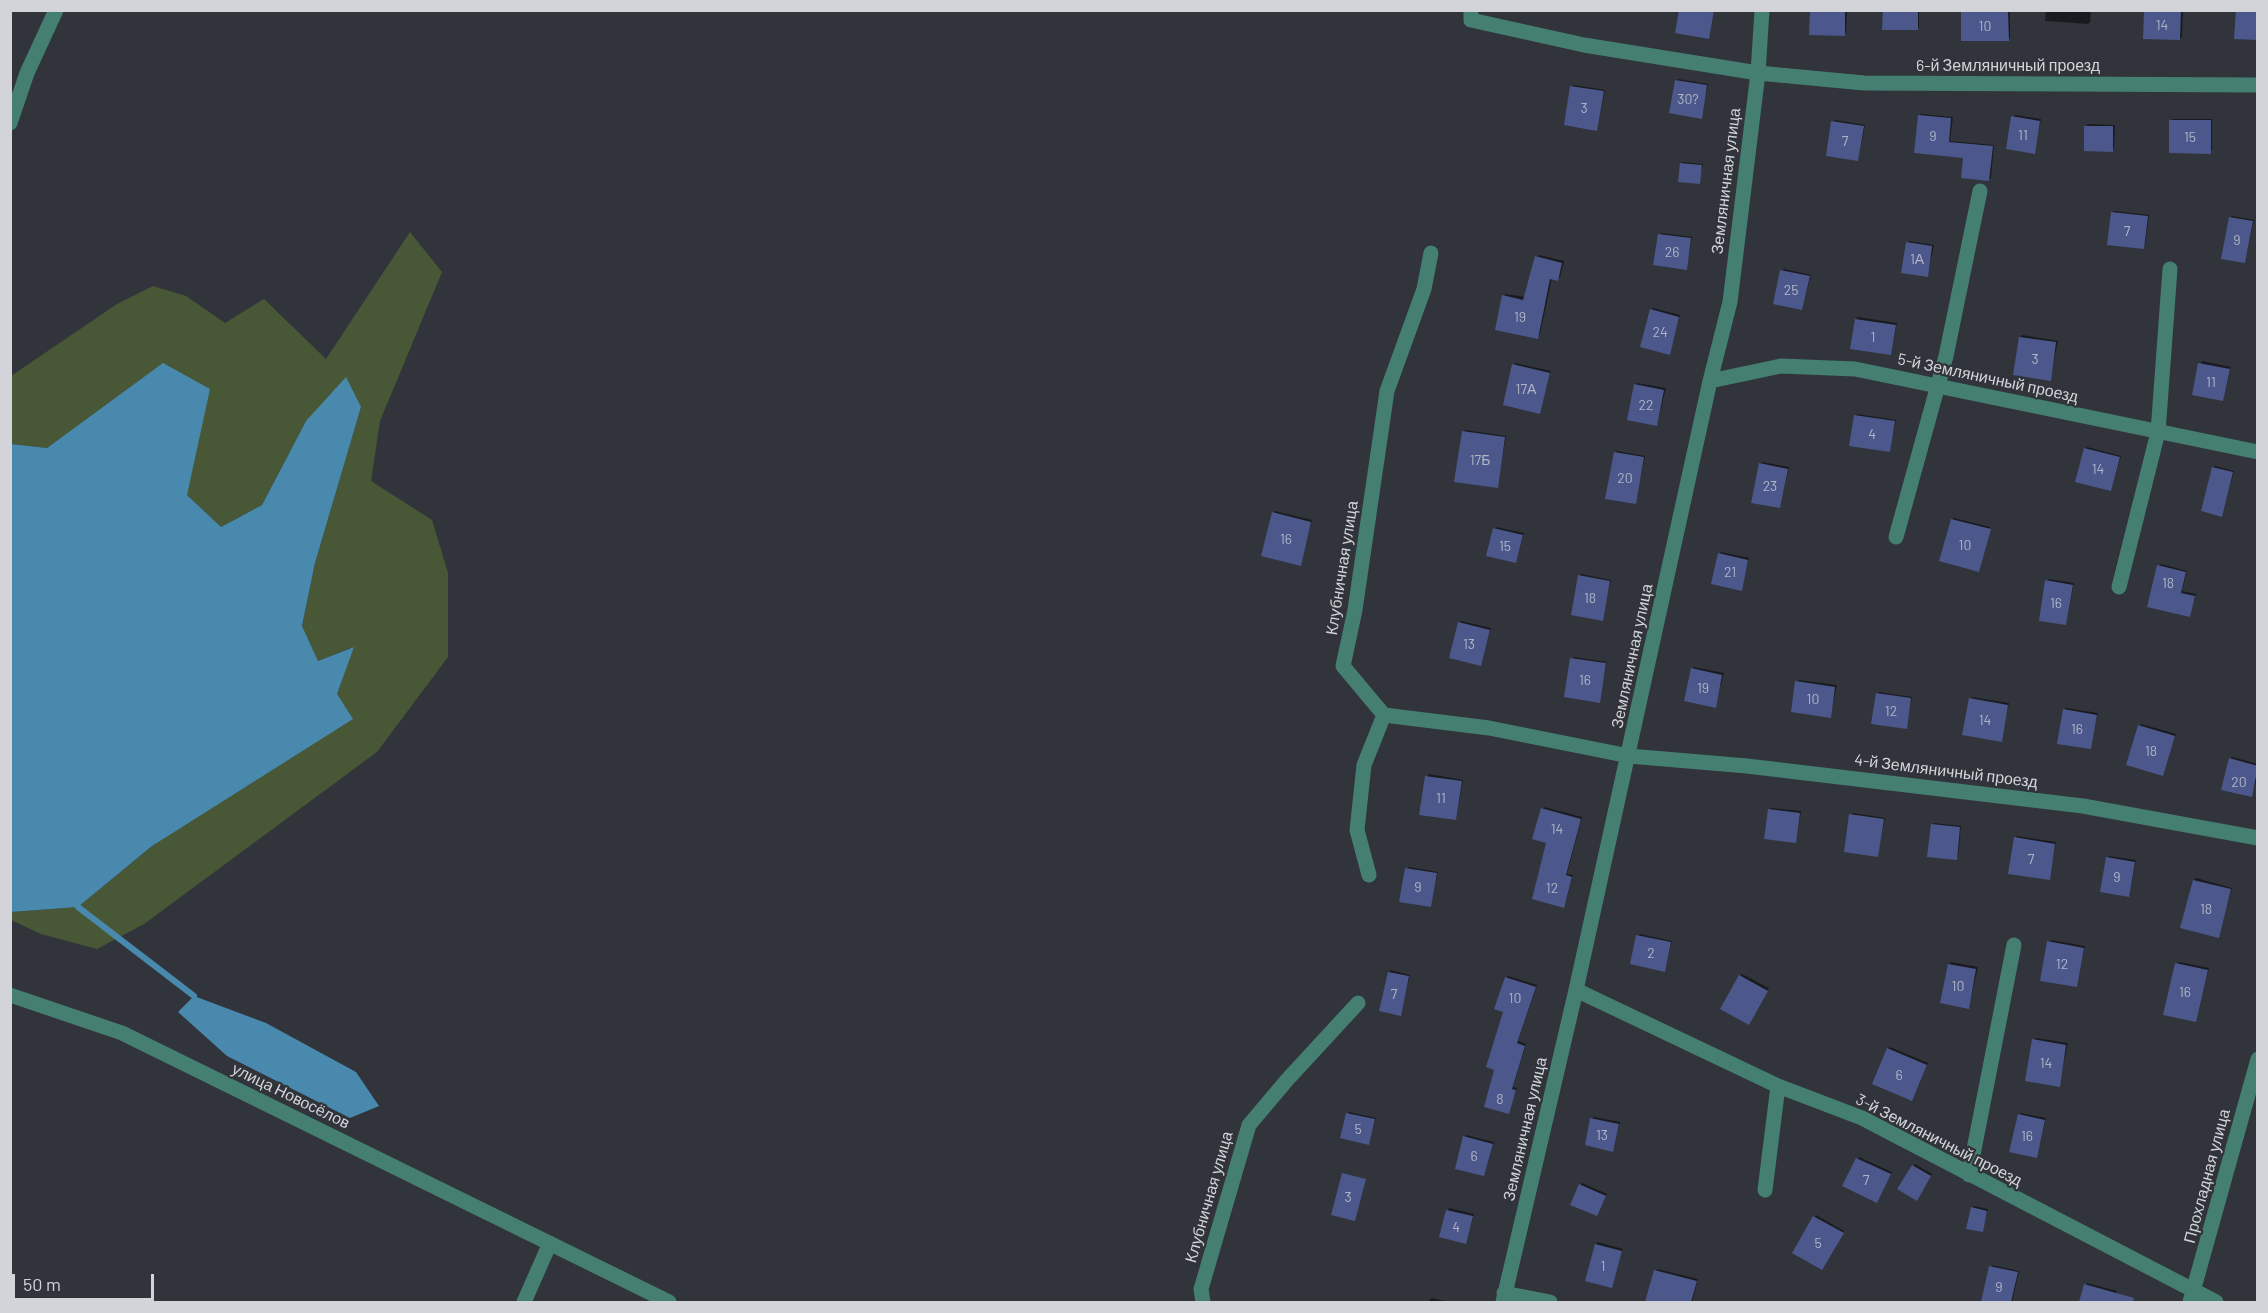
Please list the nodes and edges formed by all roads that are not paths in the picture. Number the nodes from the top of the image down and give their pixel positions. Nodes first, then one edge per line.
1 (56, 10) edge
2 (1762, 10) edge
3 (1471, 15) edge
4 (1758, 73) junction
5 (2258, 85) edge
6 (10, 123) edge
7 (1980, 191) dead end
8 (1431, 253) dead end
9 (2170, 268) dead end
10 (1710, 381) junction
11 (1936, 386) junction
12 (2158, 432) junction
13 (2258, 452) edge
14 (1896, 537) dead end
15 (2119, 587) dead end
16 (1384, 715) junction
17 (1629, 756) junction
18 (2258, 838) edge
19 (1369, 875) dead end
20 (2014, 945) dead end
21 (1576, 990) junction
22 (10, 995) edge
23 (1358, 1003) dead end
24 (2258, 1059) edge
25 (1778, 1086) junction
26 (1969, 1175) junction
27 (1765, 1190) dead end
28 (550, 1243) junction
29 (2193, 1297) edge
30 (1503, 1298) edge
31 (524, 1302) edge
32 (669, 1302) edge
33 (1203, 1302) edge
34 (1550, 1302) edge
35 (2216, 1302) edge

1 - 6 street
2 - 4 street, Земляничная улица
3 - 4 street, 6-й Земляничный проезд
4 - 5 street, 6-й Земляничный проезд
4 - 10 street, Земляничная улица
7 - 11 street
8 - 16 street, Клубничная улица
9 - 12 street
10 - 11 street, 5-й Земляничный проезд
10 - 17 street, Земляничная улица
11 - 12 street, 5-й Земляничный проезд
11 - 14 street
12 - 13 street, 5-й Земляничный проезд
12 - 15 street
16 - 17 street, 4-й Земляничный проезд
16 - 19 street
17 - 18 street, 4-й Земляничный проезд
17 - 21 street, Земляничная улица
20 - 26 street
21 - 25 street, 3-й Земляничный проезд
21 - 30 street, Земляничная улица
22 - 28 street, улица Новосёлов
23 - 33 street, Клубничная улица
24 - 29 street, Прохладная улица
25 - 26 street, 3-й Земляничный проезд
25 - 27 street
26 - 29 street, 3-й Земляничный проезд
28 - 31 street
28 - 32 street, улица Новосёлов
29 - 35 street, 3-й Земляничный проезд
30 - 34 street

